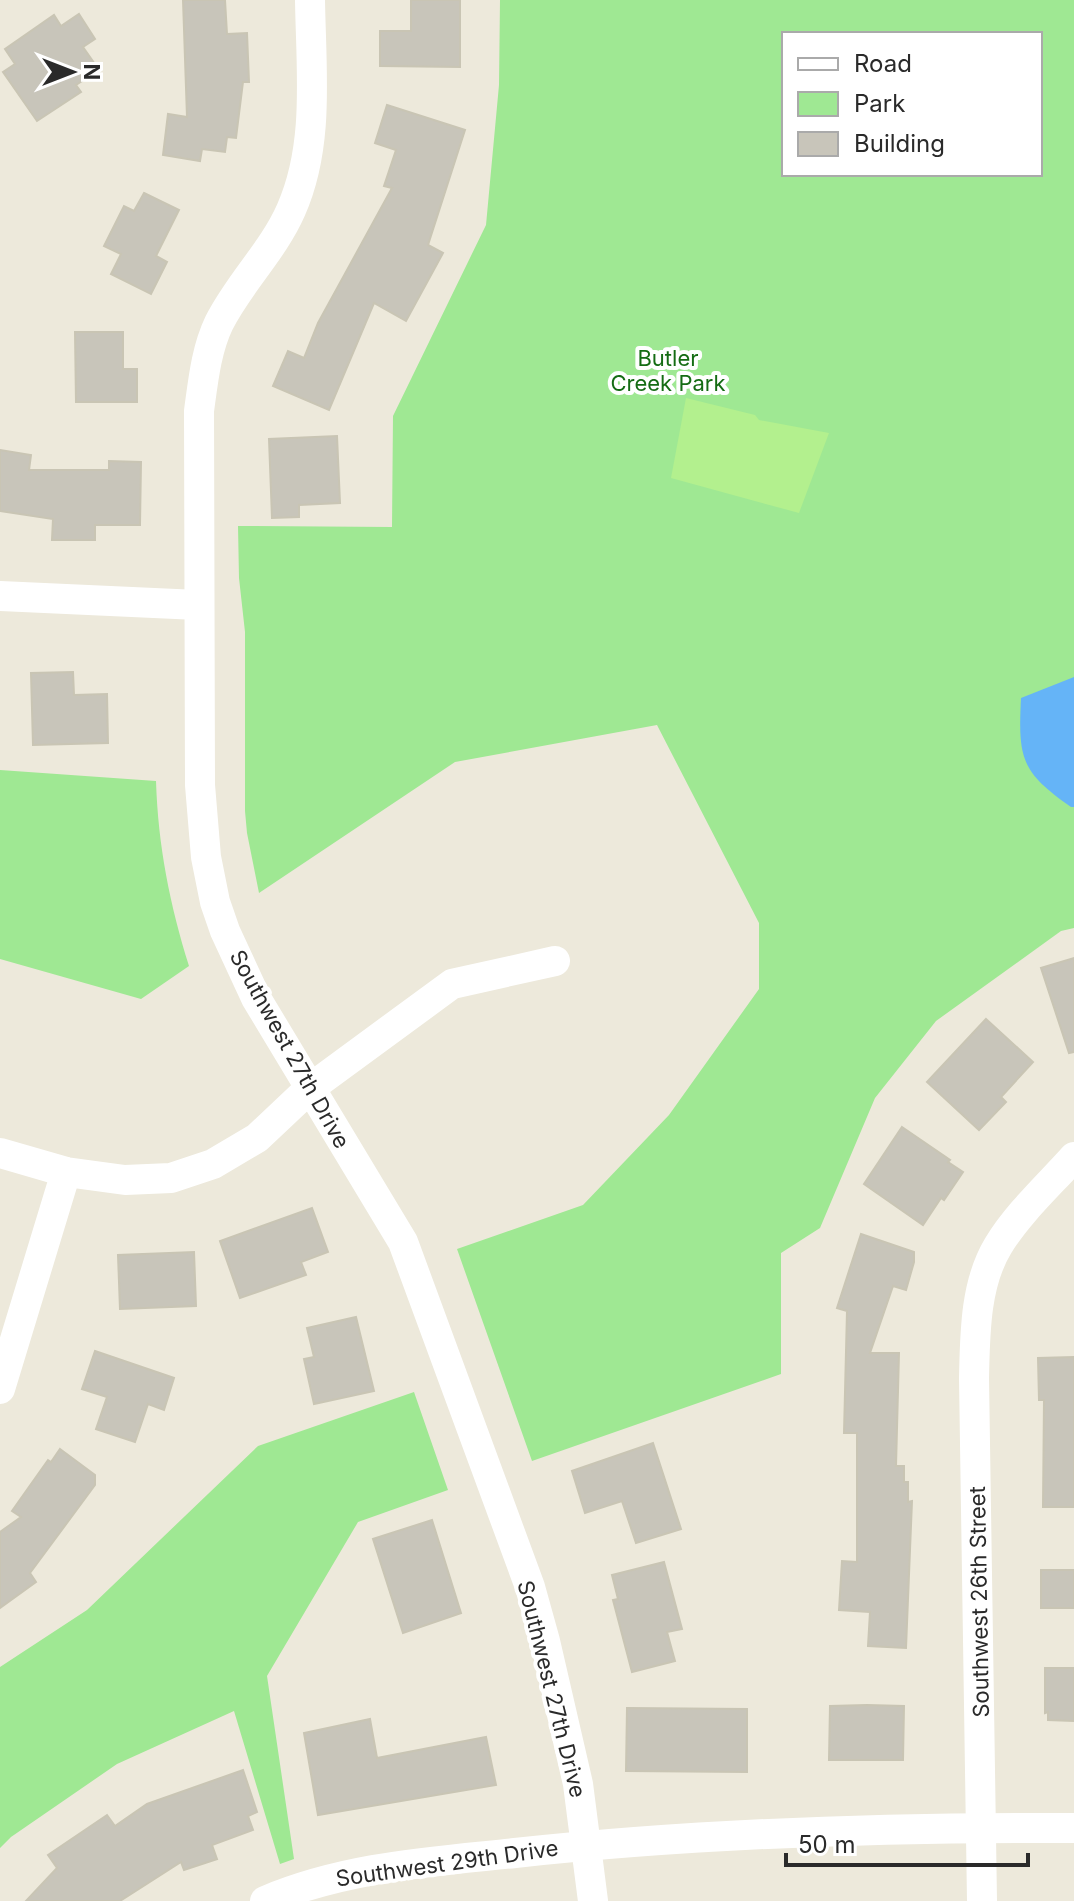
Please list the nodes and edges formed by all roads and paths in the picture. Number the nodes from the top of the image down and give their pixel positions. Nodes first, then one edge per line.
1 (310, 0) edge
2 (0, 596) edge
3 (198, 605) junction
4 (555, 961) dead end
5 (309, 1089) junction
6 (0, 1153) edge
7 (1074, 1157) edge
8 (66, 1172) junction
9 (0, 1389) edge
10 (983, 1827) junction
11 (1074, 1828) edge
12 (586, 1845) junction
13 (265, 1901) edge
14 (593, 1901) edge
15 (982, 1901) edge

1 - 3 street, Southwest 27th Drive
2 - 3 street
3 - 5 street, Southwest 27th Drive
4 - 5 street
5 - 8 street
5 - 12 street, Southwest 27th Drive
6 - 8 street
7 - 10 street, Southwest 26th Street
8 - 9 street
10 - 11 street, Southwest 29th Drive
10 - 12 street, Southwest 29th Drive
10 - 15 street, Southwest 26th Street
12 - 13 street, Southwest 29th Drive
12 - 14 street, Southwest 27th Drive

